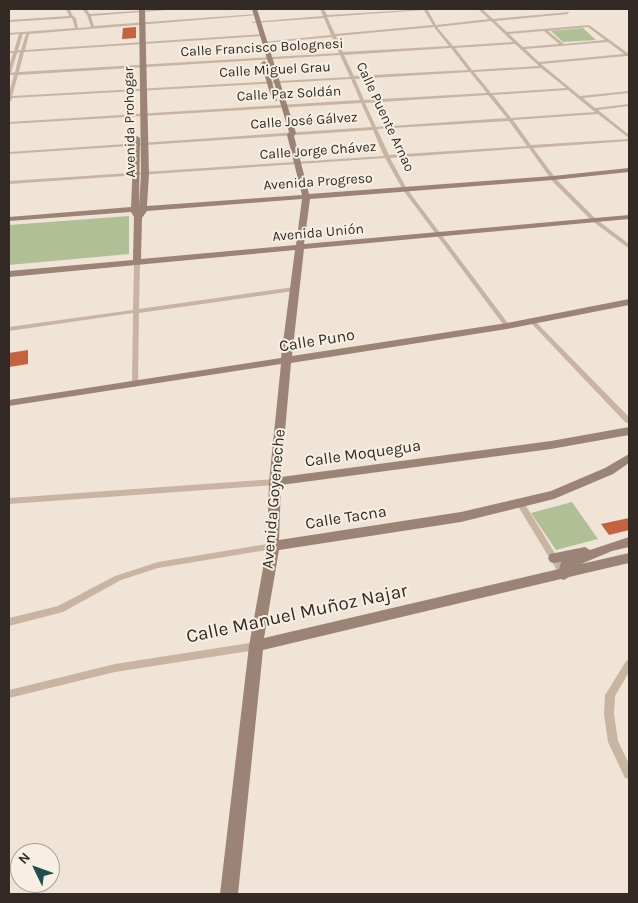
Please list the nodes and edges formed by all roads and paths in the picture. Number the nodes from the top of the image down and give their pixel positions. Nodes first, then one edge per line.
1 (9, 9) edge
2 (18, 9) edge
3 (68, 9) edge
4 (84, 9) edge
5 (178, 9) edge
6 (322, 9) edge
7 (425, 9) edge
8 (480, 9) edge
9 (564, 9) edge
10 (140, 10) edge
11 (89, 15) junction
12 (253, 15) edge
13 (325, 16) junction
14 (73, 17) junction
15 (493, 20) junction
16 (9, 21) edge
17 (141, 24) junction
18 (435, 26) junction
19 (93, 28) junction
20 (77, 29) junction
21 (544, 29) junction
22 (28, 32) junction
23 (21, 33) junction
24 (507, 33) junction
25 (9, 34) edge
26 (334, 36) junction
27 (262, 38) junction
28 (609, 41) junction
29 (140, 43) junction
30 (517, 43) junction
31 (563, 45) junction
32 (452, 48) junction
33 (523, 48) junction
34 (16, 51) junction
35 (23, 51) junction
36 (9, 52) edge
37 (343, 54) junction
38 (628, 55) edge
39 (267, 59) junction
40 (538, 63) junction
41 (139, 66) junction
42 (542, 67) junction
43 (471, 70) junction
44 (9, 73) edge
45 (16, 74) junction
46 (352, 77) junction
47 (269, 82) junction
48 (277, 82) junction
49 (140, 89) junction
50 (570, 89) junction
51 (629, 92) edge
52 (489, 94) junction
53 (581, 97) junction
54 (9, 98) edge
55 (362, 101) junction
56 (629, 105) edge
57 (281, 106) junction
58 (595, 108) junction
59 (600, 113) junction
60 (140, 114) junction
61 (509, 118) junction
62 (9, 123) edge
63 (374, 128) junction
64 (289, 134) junction
65 (629, 139) edge
66 (141, 143) junction
67 (531, 147) junction
68 (9, 153) edge
69 (387, 157) junction
70 (296, 164) junction
71 (629, 172) edge
72 (136, 174) junction
73 (145, 174) junction
74 (554, 179) junction
75 (9, 183) edge
76 (406, 190) junction
77 (306, 199) junction
78 (139, 212) junction
79 (629, 217) edge
80 (594, 220) junction
81 (9, 221) edge
82 (439, 235) junction
83 (629, 246) edge
84 (298, 249) junction
85 (137, 263) junction
86 (9, 274) edge
87 (294, 290) junction
88 (629, 302) edge
89 (135, 311) junction
90 (532, 321) junction
91 (507, 326) junction
92 (9, 329) edge
93 (286, 361) junction
94 (134, 385) junction
95 (9, 403) edge
96 (629, 421) edge
97 (629, 431) edge
98 (629, 458) edge
99 (275, 482) junction
100 (9, 501) edge
101 (520, 503) junction
102 (629, 542) edge
103 (273, 546) junction
104 (608, 548) junction
105 (554, 558) junction
106 (629, 558) edge
107 (564, 575) junction
108 (9, 622) edge
109 (256, 646) junction
110 (629, 664) edge
111 (9, 694) edge
112 (629, 774) edge
113 (229, 894) edge

1 - 2 street
3 - 14 street
4 - 11 street
5 - 10 street
6 - 13 street, Calle Puente Arnao
7 - 13 street
7 - 18 street
8 - 15 street
9 - 15 street
10 - 11 street
10 - 17 street, Avenida Prohogar
11 - 19 street
12 - 13 street
12 - 17 street
12 - 27 street, Avenida Goyeneche
13 - 26 street, Calle Puente Arnao
14 - 16 street
14 - 20 street
15 - 18 street
15 - 24 street
17 - 19 street
17 - 29 street, Avenida Prohogar
18 - 26 street
18 - 32 street
19 - 20 street
20 - 22 street
21 - 24 street
21 - 28 street
21 - 31 street
22 - 23 street
22 - 35 street
23 - 25 street
23 - 34 street
24 - 30 street
26 - 27 street
26 - 37 street, Calle Puente Arnao
27 - 29 street
27 - 39 street, Avenida Goyeneche
27 - 39 street, Avenida Goyeneche
28 - 31 street
28 - 38 street
29 - 35 street
29 - 41 street, Avenida Prohogar
30 - 32 street, Calle Francisco Bolognesi
30 - 33 street
31 - 33 street
32 - 37 street, Calle Francisco Bolognesi
32 - 43 street
33 - 40 street
34 - 35 street
34 - 36 street
34 - 44 street
35 - 45 street
37 - 39 street, Calle Francisco Bolognesi
37 - 46 street, Calle Puente Arnao
38 - 40 street
39 - 41 street, Calle Francisco Bolognesi
39 - 47 street, Avenida Goyeneche
39 - 48 street, Avenida Goyeneche
40 - 42 street
41 - 45 street, Calle Francisco Bolognesi
41 - 49 street, Avenida Prohogar
42 - 43 street, Calle Miguel Grau
42 - 50 street
43 - 46 street, Calle Miguel Grau
43 - 52 street
44 - 45 street, Calle Francisco Bolognesi
45 - 54 street
46 - 48 street, Calle Miguel Grau
46 - 55 street, Calle Puente Arnao
47 - 48 street, Calle Miguel Grau
47 - 49 street, Calle Miguel Grau
47 - 57 street, Avenida Goyeneche
48 - 57 street, Avenida Goyeneche
49 - 54 street, Calle Miguel Grau
49 - 60 street, Avenida Prohogar
50 - 52 street, Calle Paz Soldán
50 - 53 street
51 - 53 street
52 - 55 street, Calle Paz Soldán
52 - 61 street
53 - 58 street
55 - 57 street, Calle Paz Soldán
55 - 63 street, Calle Puente Arnao
56 - 58 street
57 - 60 street, Calle Paz Soldán
57 - 64 street, Avenida Goyeneche
58 - 59 street
59 - 61 street, Calle José Gálvez
59 - 65 street
60 - 62 street, Calle Paz Soldán
60 - 66 street, Avenida Prohogar
61 - 63 street, Calle José Gálvez
61 - 67 street
63 - 64 street, Calle José Gálvez
63 - 69 street, Calle Puente Arnao
64 - 66 street, Calle José Gálvez
64 - 70 street, Avenida Goyeneche
65 - 67 street, Calle Jorge Chávez
66 - 68 street, Calle José Gálvez
66 - 72 street, Avenida Prohogar
66 - 73 street, Avenida Prohogar
67 - 69 street, Calle Jorge Chávez
67 - 74 street
69 - 70 street, Calle Jorge Chávez
69 - 76 street, Calle Puente Arnao
70 - 73 street, Calle Jorge Chávez
70 - 77 street, Avenida Goyeneche
71 - 74 street, Avenida Progreso
72 - 73 street, Calle Jorge Chávez
72 - 75 street, Calle Jorge Chávez
72 - 78 street, Avenida Prohogar
73 - 78 street, Avenida Prohogar
74 - 76 street, Avenida Progreso
74 - 80 street
76 - 77 street, Avenida Progreso
76 - 82 street, Calle Puente Arnao
77 - 78 street, Avenida Progreso
77 - 84 street, Avenida Goyeneche
78 - 81 street, Avenida Progreso
78 - 85 street, Avenida Prohogar
79 - 80 street, Avenida Unión
80 - 82 street, Avenida Unión
80 - 83 street
82 - 84 street, Avenida Unión
82 - 91 street, Calle Puente Arnao
84 - 85 street, Avenida Unión
84 - 87 street, Avenida Goyeneche
85 - 86 street, Avenida Unión
85 - 89 street, Avenida Prohogar
87 - 89 street
87 - 93 street, Avenida Goyeneche
88 - 90 street, Calle Puno
89 - 92 street
89 - 94 street, Avenida Prohogar
90 - 91 street, Calle Puno
90 - 96 street
91 - 93 street, Calle Puno
93 - 94 street, Calle Puno
93 - 99 street, Avenida Goyeneche
94 - 95 street, Calle Puno
97 - 99 street, Calle Moquegua
98 - 101 street, Calle Tacna
99 - 100 street, Calle Moquegua
99 - 103 street, Avenida Goyeneche
101 - 103 street, Calle Tacna
101 - 105 street
102 - 104 street
103 - 108 street, Calle Tacna
103 - 109 street, Avenida Goyeneche
104 - 105 street
104 - 107 street
105 - 107 street
106 - 107 street, Calle Manuel Muñoz Najar
107 - 109 street, Calle Manuel Muñoz Najar
109 - 111 street, Calle Manuel Muñoz Najar
109 - 113 street, Avenida Goyeneche
110 - 112 street

